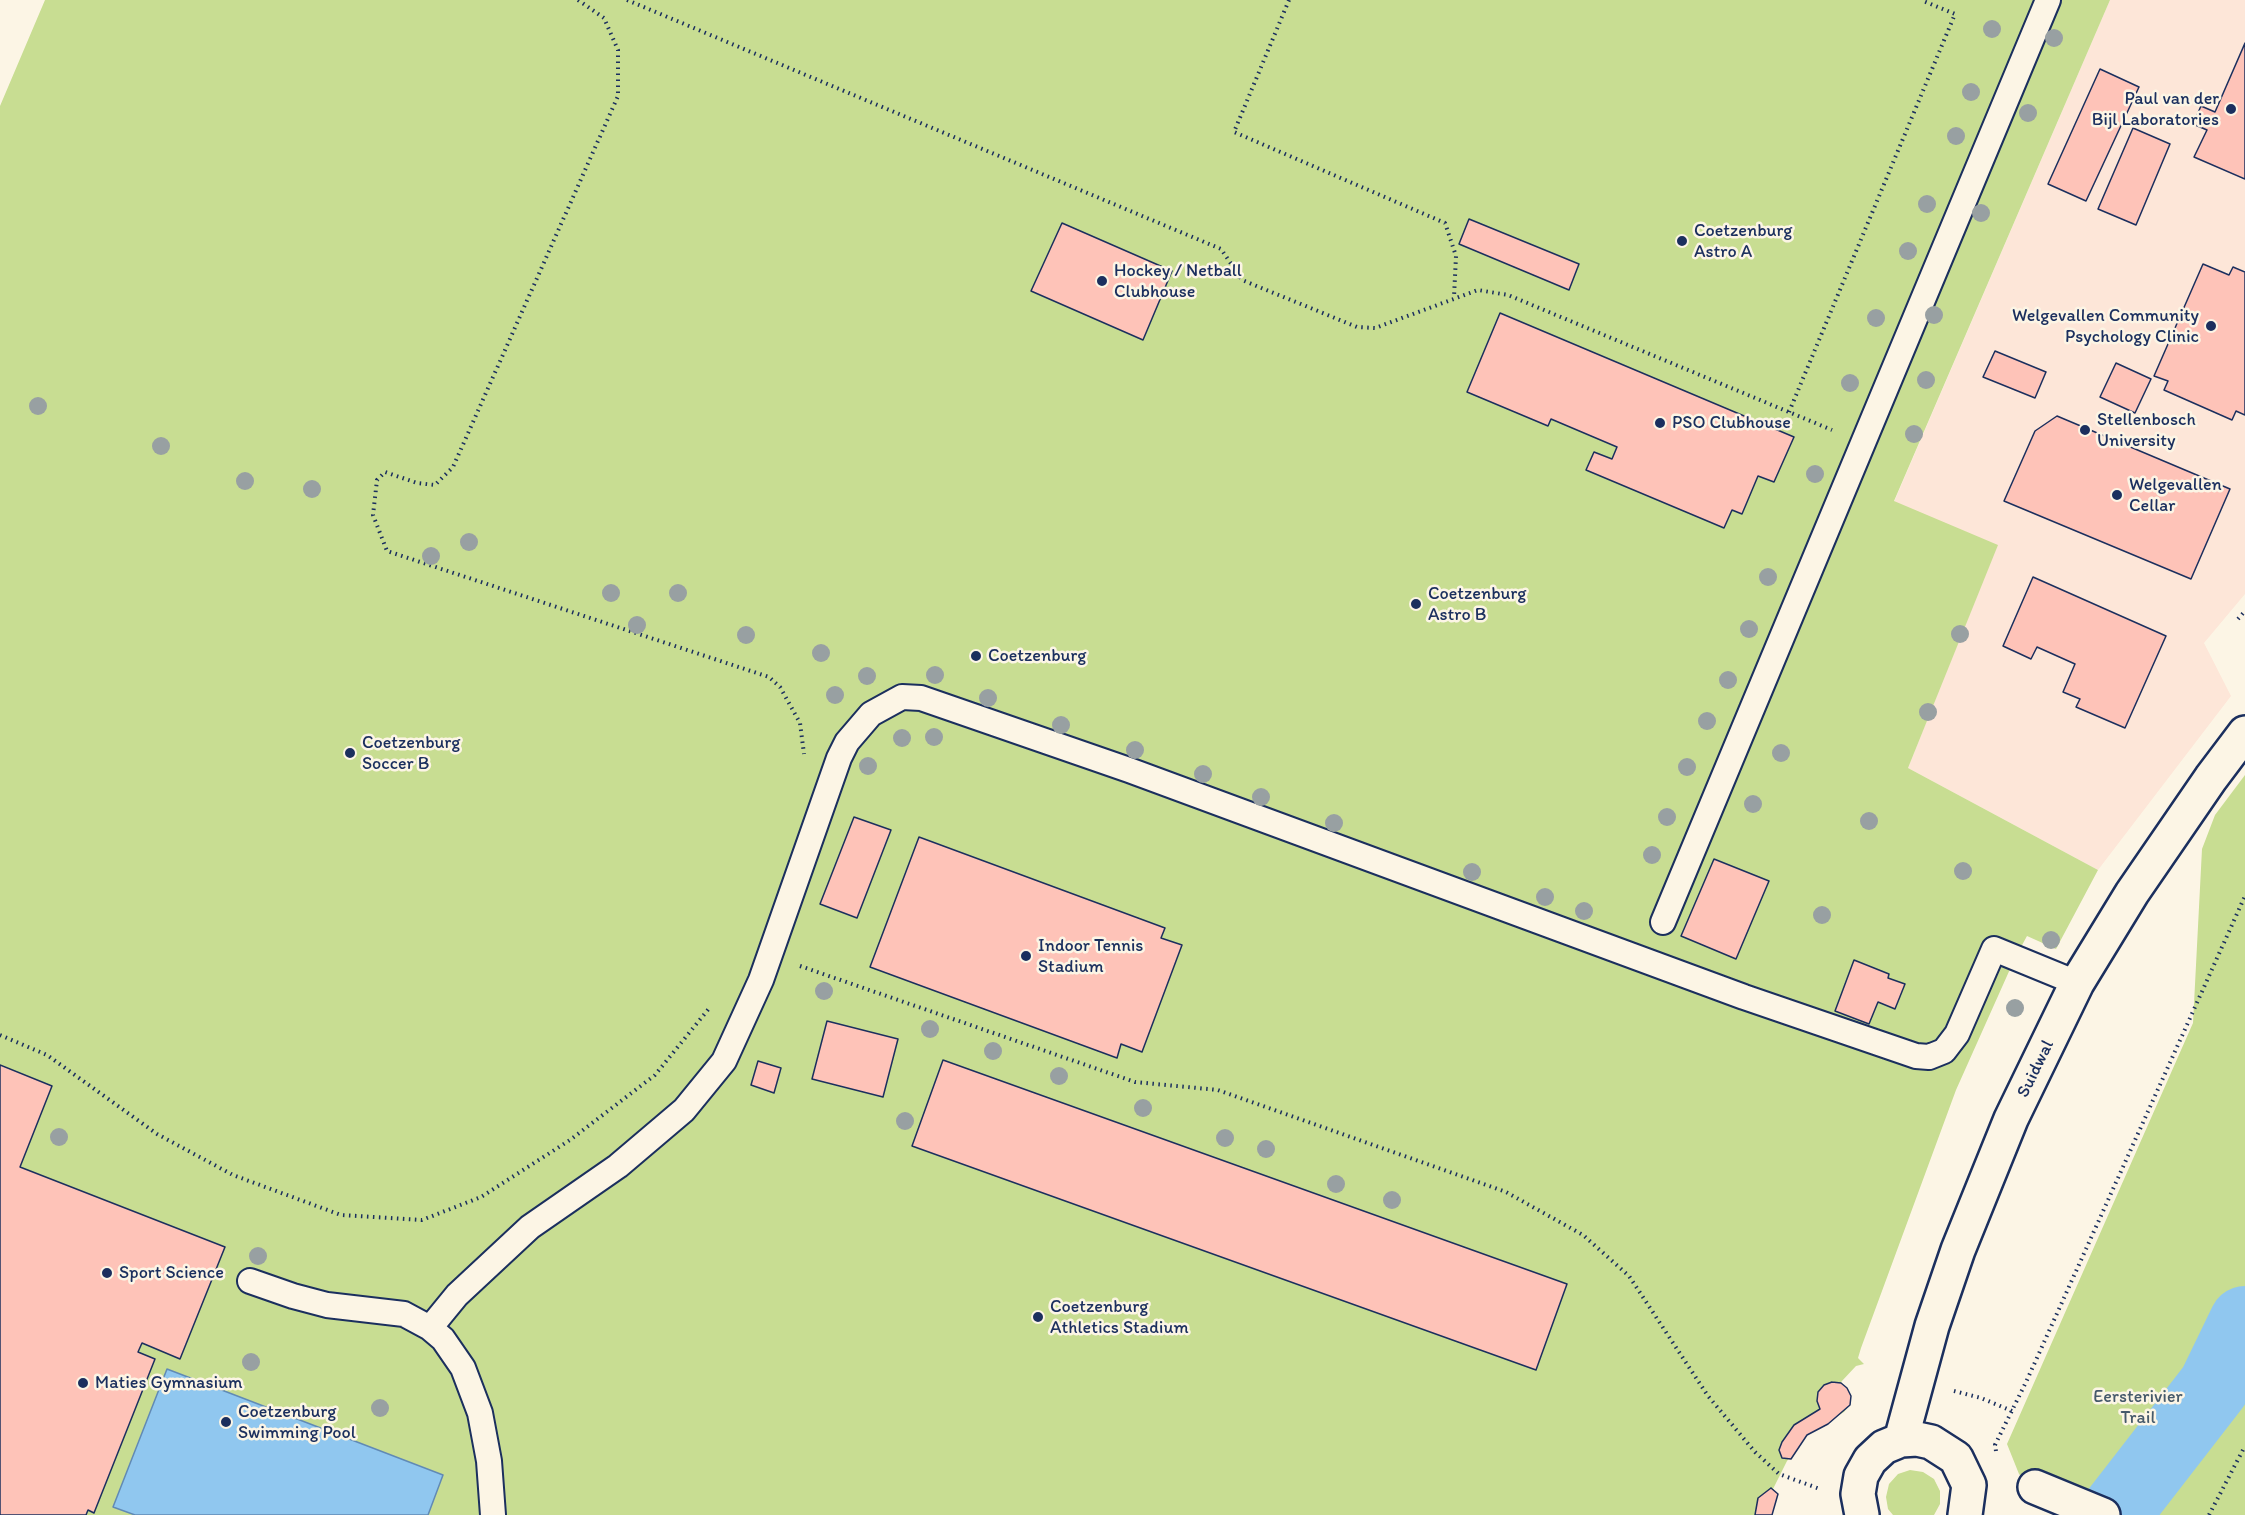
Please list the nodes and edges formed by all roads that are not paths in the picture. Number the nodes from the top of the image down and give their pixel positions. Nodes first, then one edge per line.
1 (2048, 0) edge
2 (2245, 733) edge
3 (1663, 922) dead end
4 (2077, 983) junction
5 (250, 1281) dead end
6 (430, 1328) junction
7 (1901, 1440) junction
8 (2035, 1487) road end
9 (493, 1515) edge
10 (1862, 1515) edge
11 (1965, 1515) edge
12 (2103, 1515) edge

1 - 3 lane
2 - 4 street, Suidwal
4 - 6 lane
4 - 7 street, Suidwal
5 - 6 lane
6 - 9 lane
7 - 10 street
7 - 11 street
8 - 12 street

